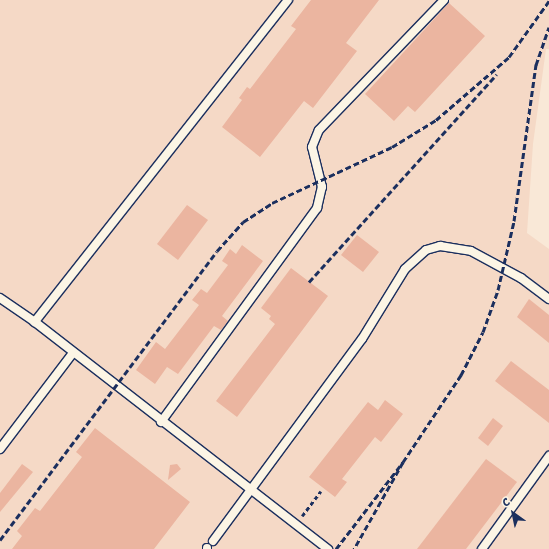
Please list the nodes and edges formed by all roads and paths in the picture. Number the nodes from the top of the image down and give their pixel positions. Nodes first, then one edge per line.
1 (288, 0) edge
2 (444, 0) edge
3 (0, 298) edge
4 (549, 299) edge
5 (35, 322) junction
6 (73, 353) junction
7 (161, 422) junction
8 (0, 450) edge
9 (549, 456) edge
10 (251, 491) junction
11 (322, 491) dead end
12 (296, 525) junction
13 (213, 541) dead end
14 (328, 549) edge
15 (482, 549) edge

1 - 5 lane
2 - 7 lane
3 - 5 lane
4 - 10 lane
5 - 6 lane
6 - 7 lane
6 - 8 lane
7 - 10 lane
9 - 15 lane
10 - 12 lane
10 - 13 lane
11 - 12 path
12 - 14 lane

